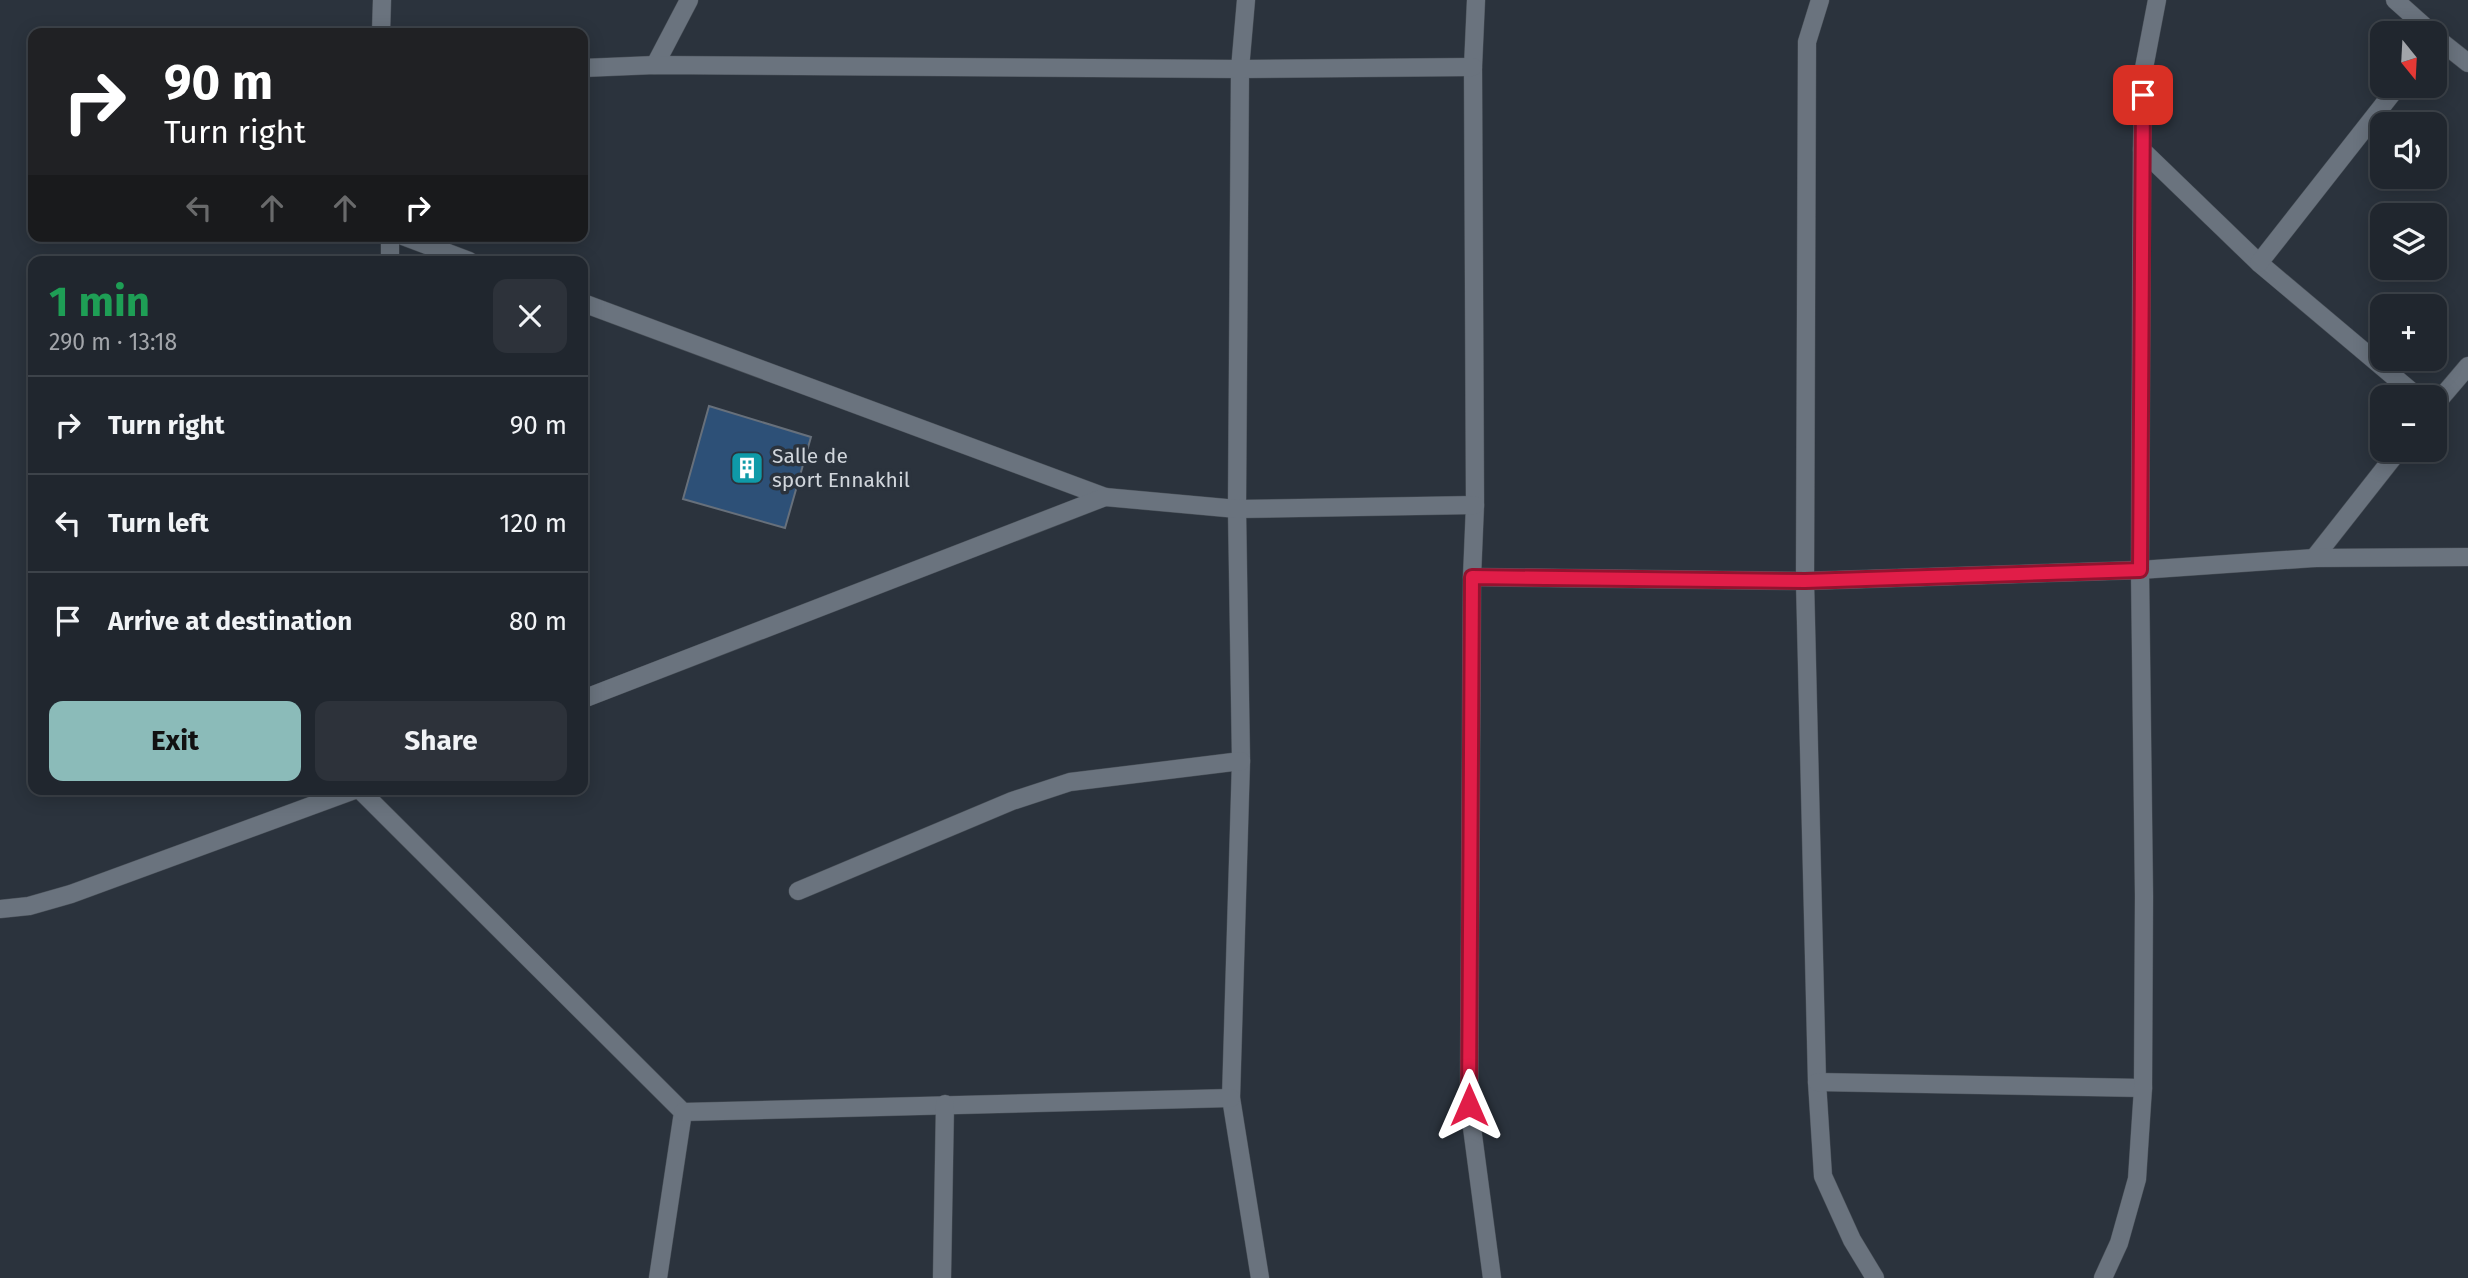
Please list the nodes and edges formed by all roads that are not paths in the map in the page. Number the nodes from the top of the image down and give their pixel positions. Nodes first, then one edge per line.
1 (382, 0) edge
2 (689, 0) edge
3 (1246, 0) edge
4 (1476, 0) edge
5 (1820, 0) edge
6 (2157, 0) edge
7 (2395, 0) edge
8 (2418, 21) edge
9 (381, 28) edge
10 (2447, 46) edge
11 (2468, 63) edge
12 (655, 65) junction
13 (1473, 67) junction
14 (588, 68) edge
15 (1240, 69) junction
16 (2389, 98) edge
17 (2141, 150) junction
18 (419, 242) edge
19 (456, 256) edge
20 (2259, 263) junction
21 (588, 305) edge
22 (2468, 366) edge
23 (2404, 385) edge
24 (2447, 391) edge
25 (2390, 462) edge
26 (1105, 497) junction
27 (1475, 505) junction
28 (1237, 509) junction
29 (2468, 557) edge
30 (2314, 558) junction
31 (2140, 570) junction
32 (1472, 577) junction
33 (1805, 581) junction
34 (588, 697) edge
35 (1241, 761) junction
36 (342, 795) edge
37 (364, 795) edge
38 (798, 891) dead end
39 (0, 909) edge
40 (1816, 1082) junction
41 (2143, 1088) junction
42 (1231, 1098) junction
43 (945, 1104) junction
44 (683, 1112) junction
45 (658, 1278) edge
46 (942, 1278) edge
47 (1260, 1278) edge
48 (1492, 1278) edge
49 (1875, 1278) edge
50 (2103, 1278) edge

1 - 9 street
2 - 12 street
3 - 15 street
4 - 13 street
5 - 33 street
6 - 17 street
7 - 8 street
10 - 11 street
12 - 14 street
12 - 15 street
13 - 15 street
13 - 27 street
15 - 28 street
16 - 20 street
17 - 20 street
17 - 31 street
18 - 19 street
20 - 23 street
21 - 26 street
22 - 24 street
25 - 30 street
26 - 28 street
26 - 34 street
27 - 28 street
27 - 32 street
28 - 35 street
29 - 30 street
30 - 31 street
31 - 33 street
31 - 41 street
32 - 33 street
32 - 48 street
33 - 40 street
35 - 38 street
35 - 42 street
36 - 39 street
37 - 44 street
40 - 41 street
40 - 49 street
41 - 50 street
42 - 43 street
42 - 47 street
43 - 44 street
43 - 46 street
44 - 45 street

